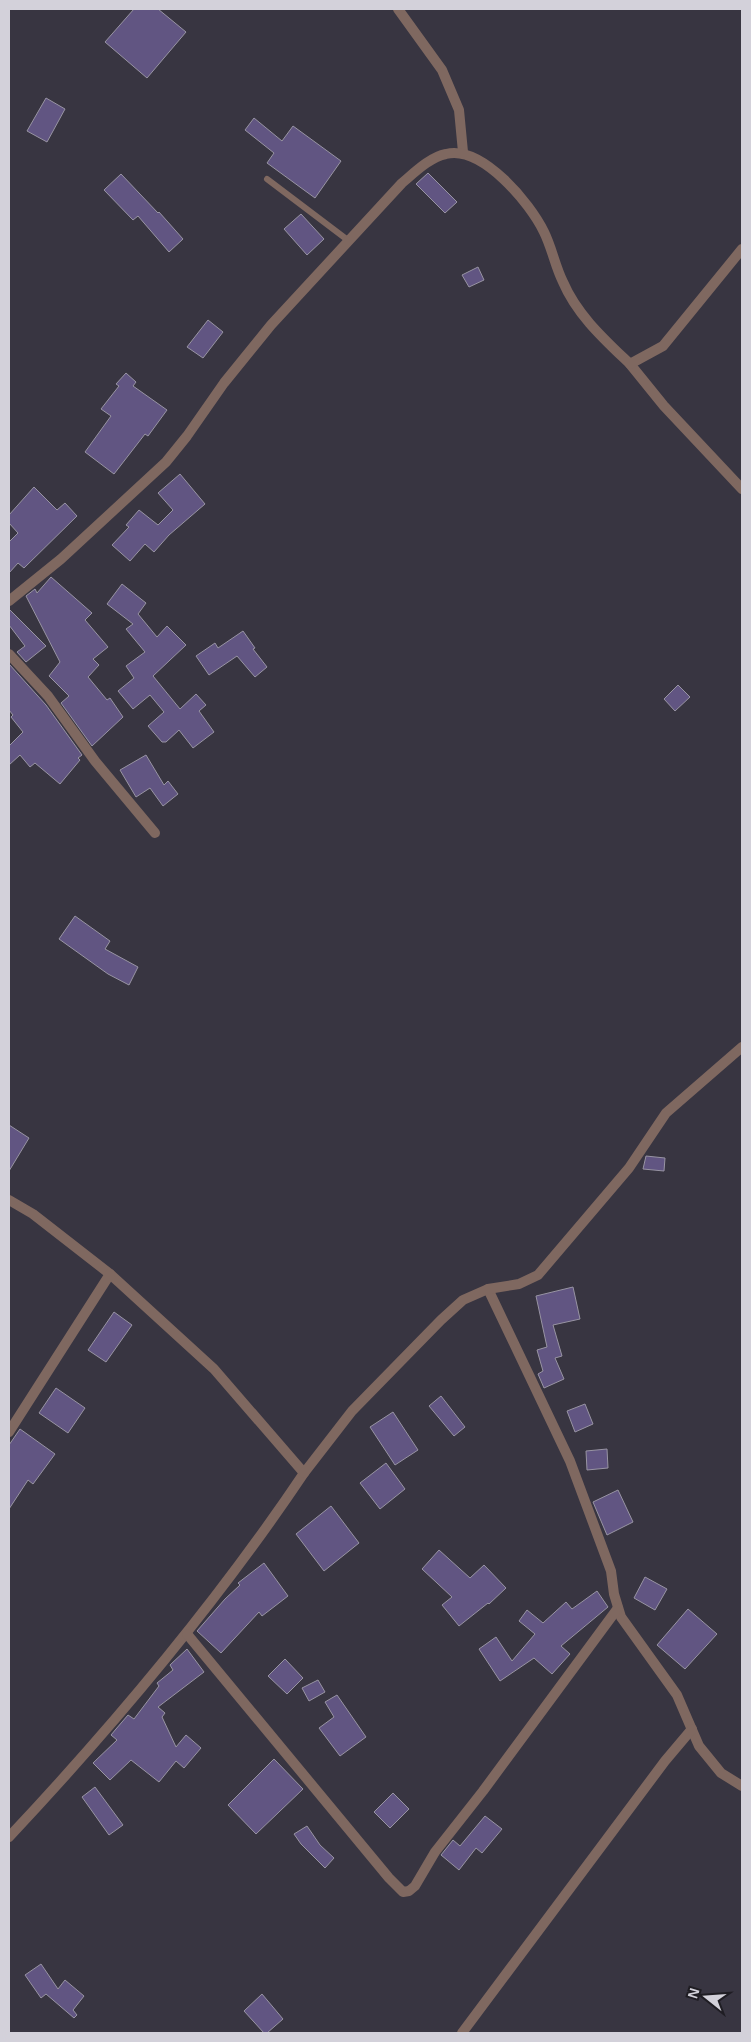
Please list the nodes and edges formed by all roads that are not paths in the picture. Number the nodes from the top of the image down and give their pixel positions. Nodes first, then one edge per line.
1 (398, 9) edge
2 (463, 152) junction
3 (267, 179) dead end
4 (349, 241) junction
5 (742, 249) edge
6 (630, 364) junction
7 (742, 489) edge
8 (9, 601) edge
9 (9, 654) edge
10 (154, 832) dead end
11 (742, 1046) edge
12 (9, 1200) edge
13 (110, 1274) junction
14 (488, 1289) junction
15 (9, 1432) edge
16 (304, 1473) junction
17 (618, 1608) junction
18 (188, 1634) junction
19 (692, 1728) junction
20 (742, 1786) edge
21 (9, 1837) edge
22 (462, 2033) edge

1 - 2 street
2 - 4 street
2 - 6 street
3 - 4 lane
4 - 8 street
5 - 6 street
6 - 7 street
9 - 10 street
11 - 14 street
12 - 13 street
13 - 15 street
13 - 16 street
14 - 16 street
14 - 17 street
16 - 18 street
17 - 18 street
17 - 19 street
18 - 21 street
19 - 20 street
19 - 22 street

